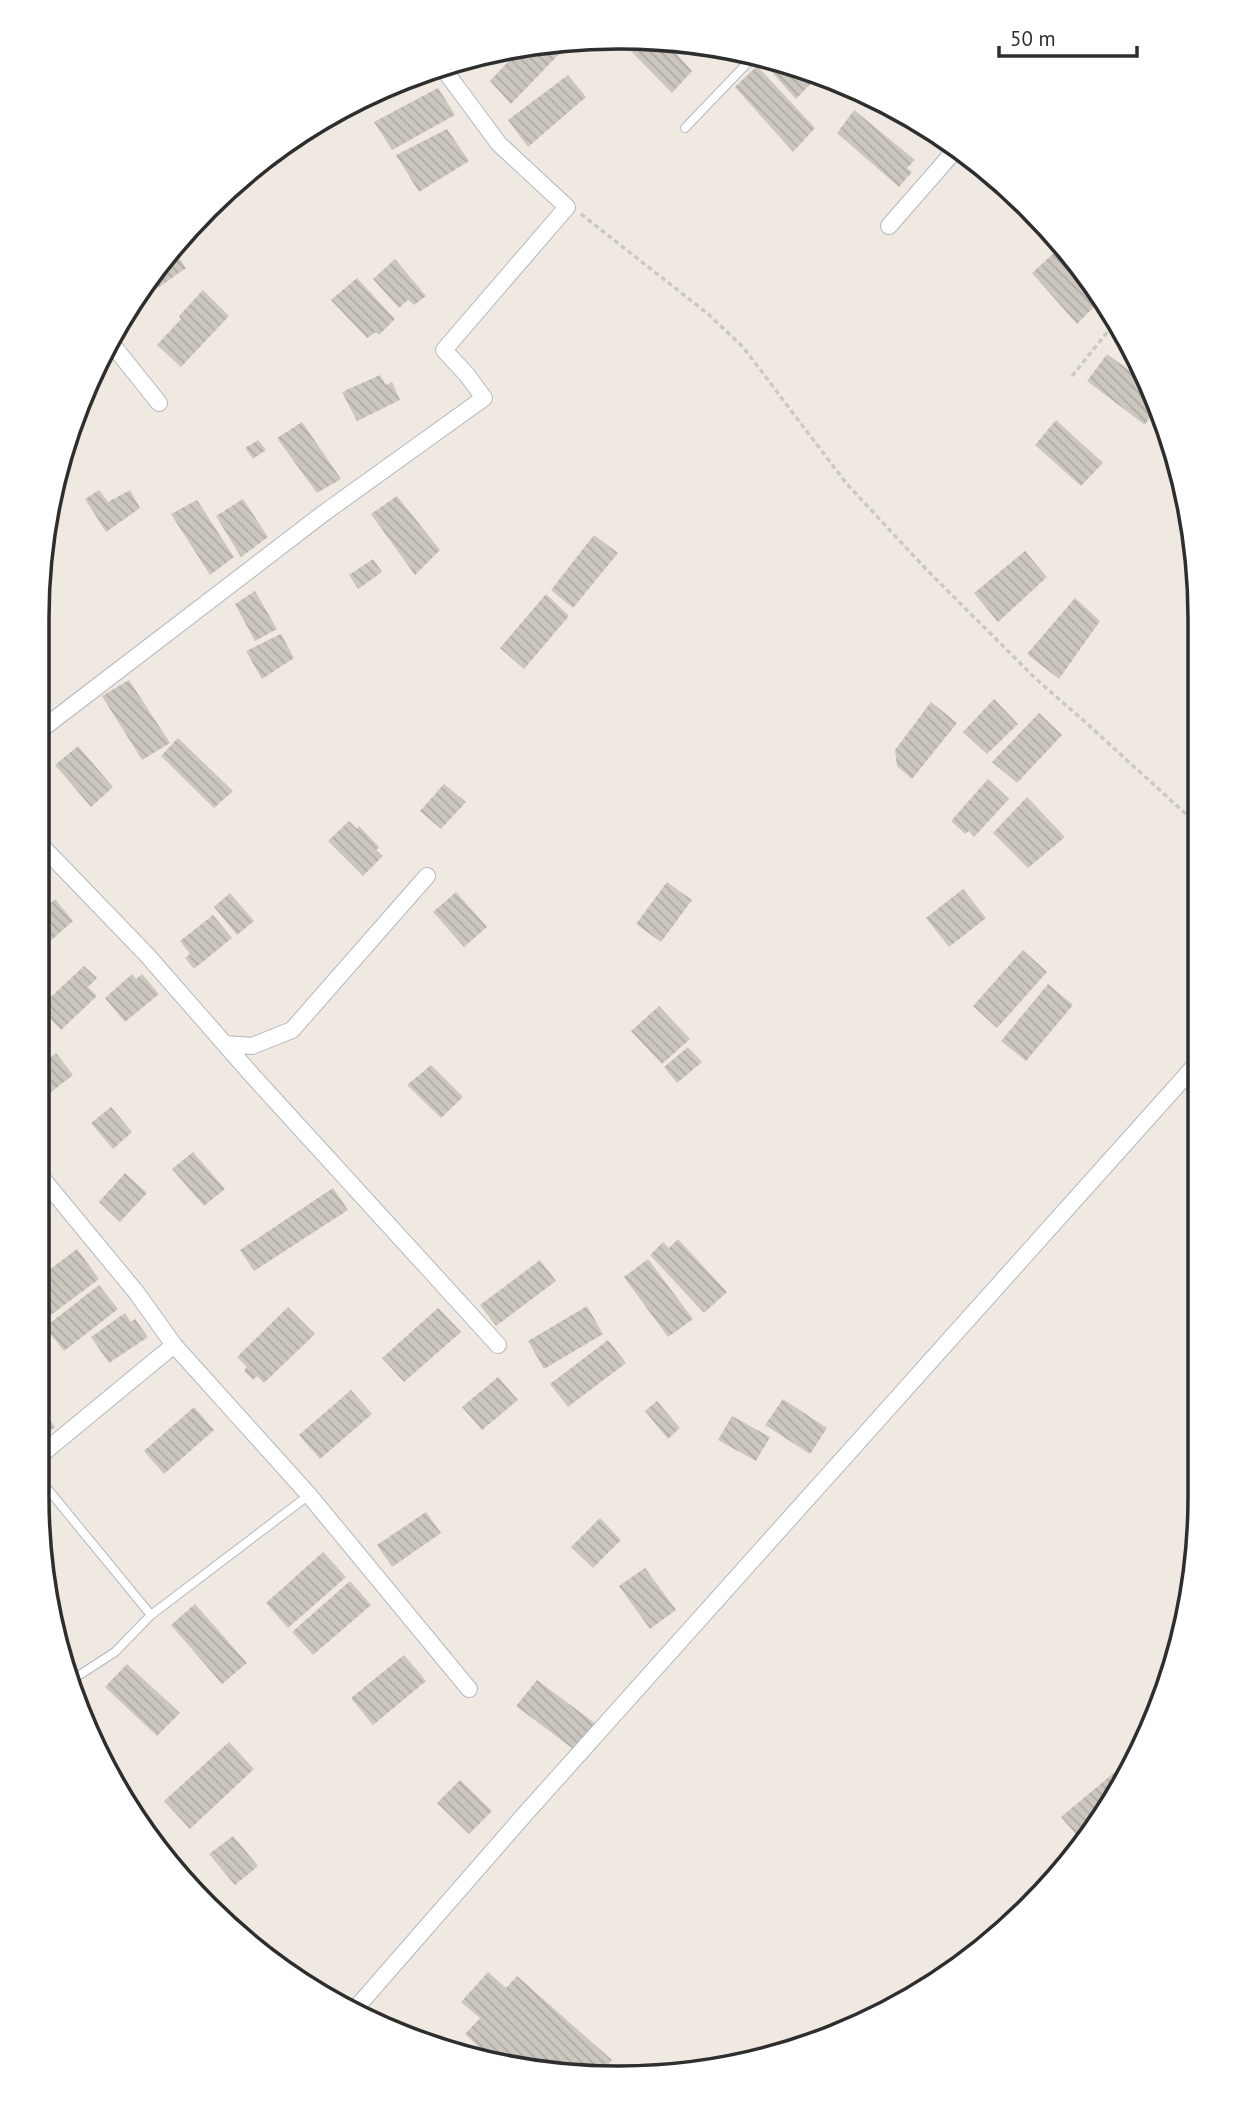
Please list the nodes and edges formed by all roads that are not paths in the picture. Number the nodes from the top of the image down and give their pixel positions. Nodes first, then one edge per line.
1 (747, 64) edge
2 (448, 75) edge
3 (685, 128) dead end
4 (950, 156) edge
5 (889, 226) dead end
6 (117, 350) edge
7 (159, 403) dead end
8 (49, 724) edge
9 (49, 853) edge
10 (427, 876) dead end
11 (225, 1044) junction
12 (1188, 1073) edge
13 (49, 1187) edge
14 (174, 1345) junction
15 (498, 1345) dead end
16 (49, 1448) edge
17 (49, 1491) edge
18 (309, 1495) junction
19 (151, 1615) junction
20 (78, 1676) edge
21 (470, 1689) dead end
22 (360, 2003) edge

1 - 3 lane
2 - 8 street
4 - 5 street
6 - 7 street
9 - 11 street
10 - 11 street
11 - 15 street
12 - 22 street
13 - 14 street
14 - 16 street
14 - 18 street
17 - 19 lane
18 - 19 lane
18 - 21 street
19 - 20 lane

